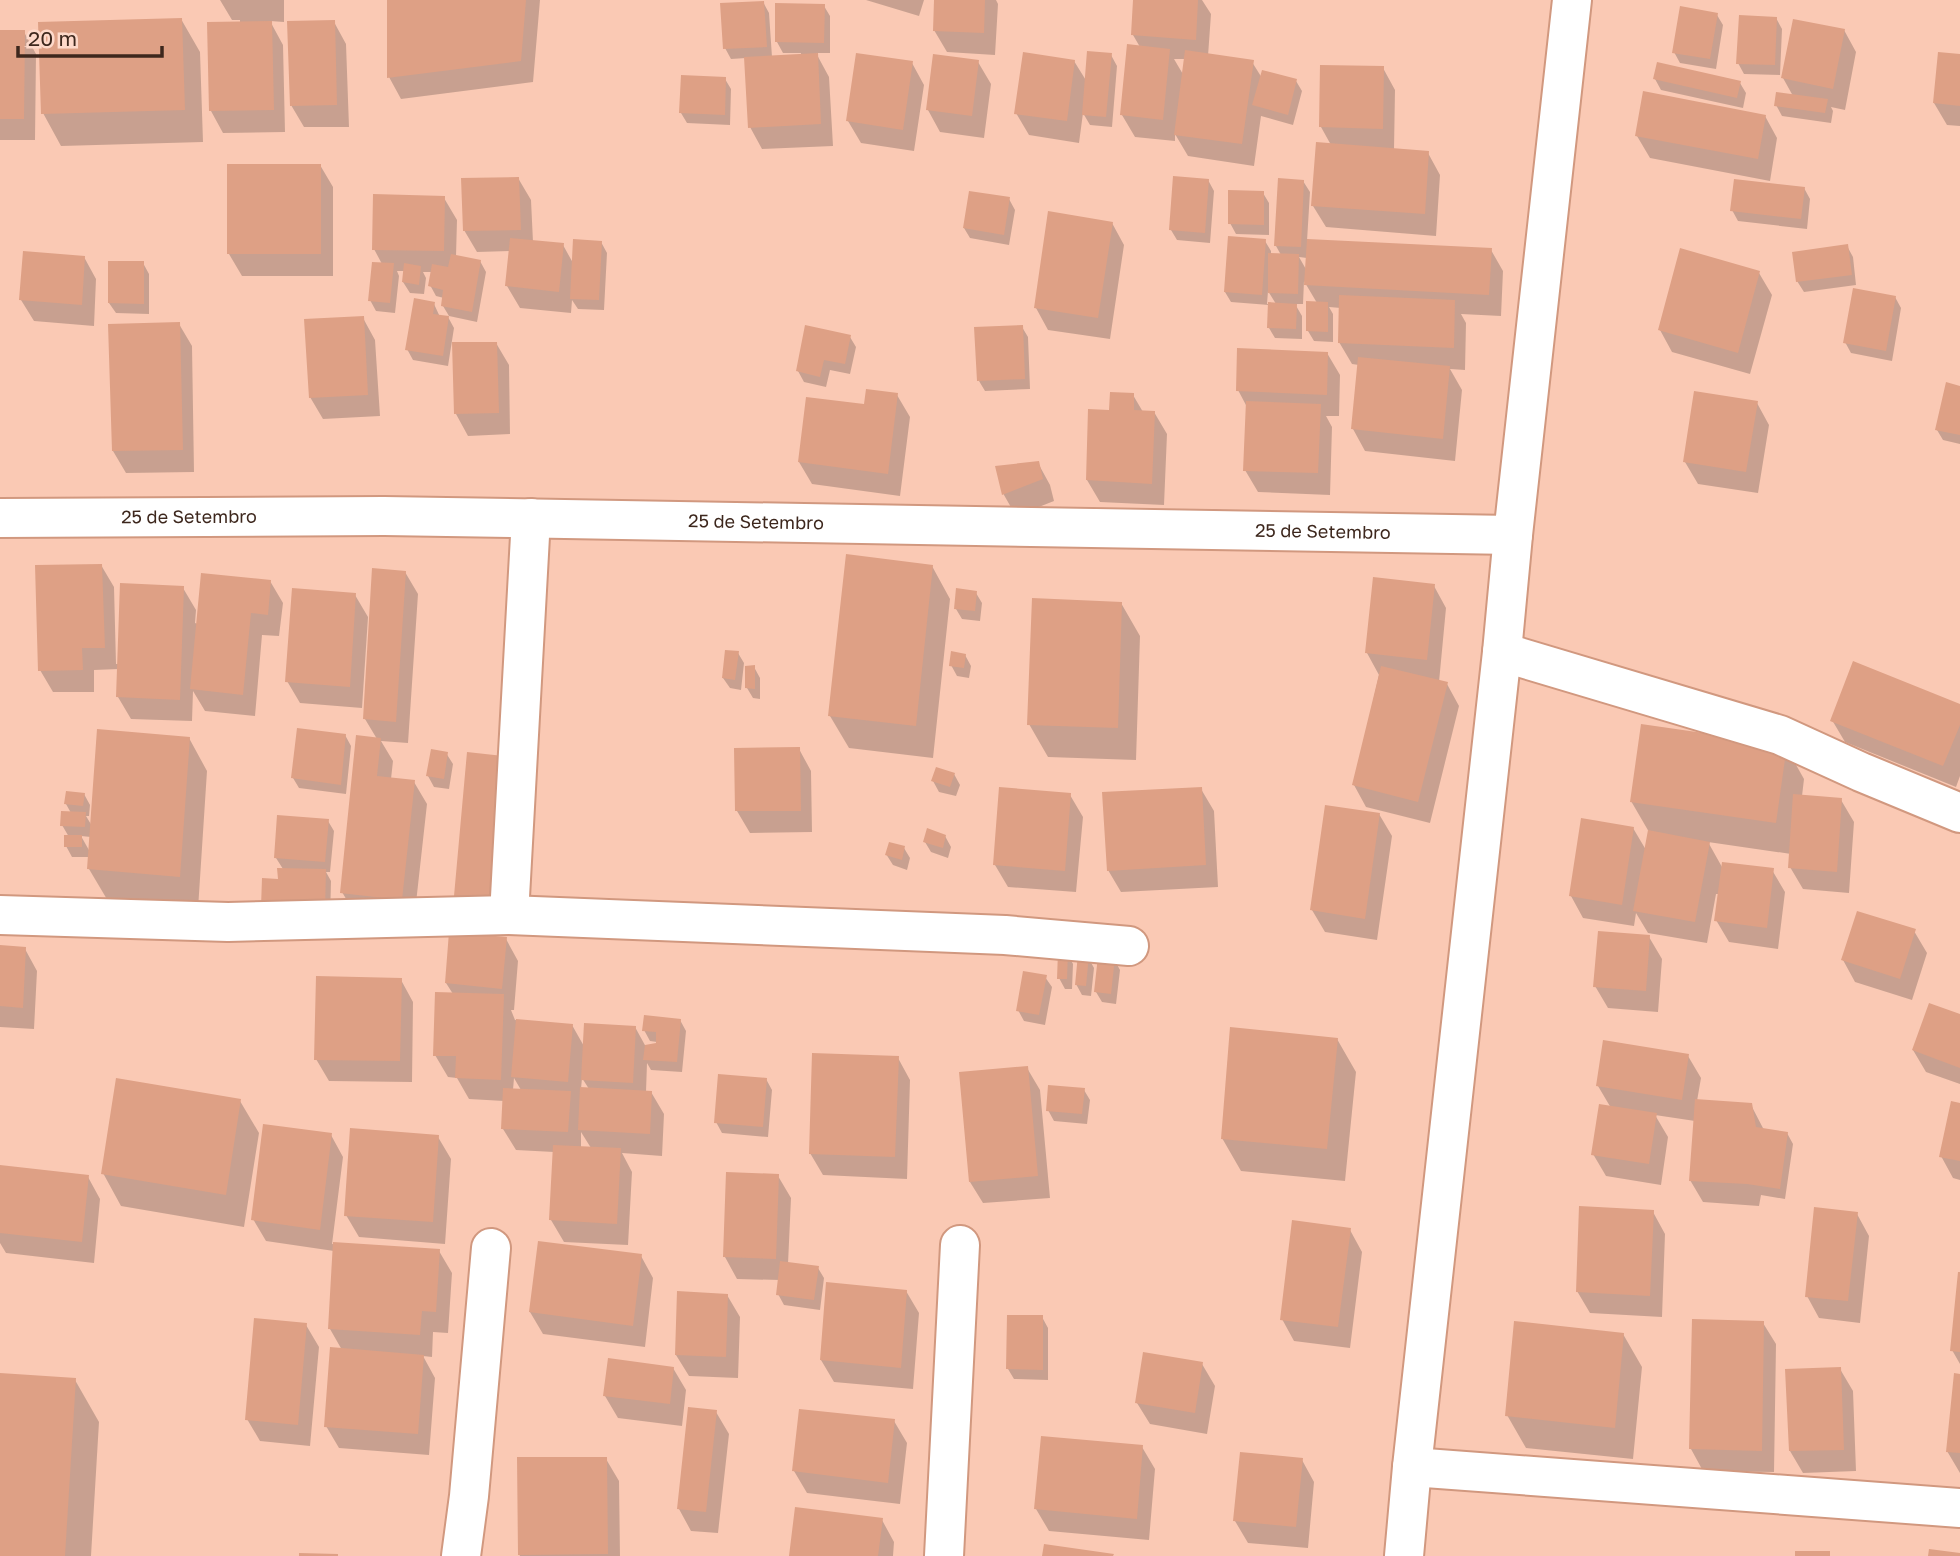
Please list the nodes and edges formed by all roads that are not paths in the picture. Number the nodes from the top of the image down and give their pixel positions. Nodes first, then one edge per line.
1 (1572, 0) edge
2 (0, 518) edge
3 (531, 518) junction
4 (1513, 535) junction
5 (1502, 652) junction
6 (1960, 813) edge
7 (0, 915) edge
8 (509, 915) junction
9 (1129, 946) dead end
10 (960, 1245) dead end
11 (491, 1248) dead end
12 (1412, 1467) junction
13 (1960, 1508) edge
14 (461, 1556) edge
15 (944, 1556) edge
16 (1404, 1556) edge

1 - 4 street
2 - 3 street, 25 de Setembro
3 - 4 street, 25 de Setembro
3 - 8 street
4 - 5 street
5 - 6 street
5 - 12 street
7 - 8 street
8 - 9 street
10 - 15 street
11 - 14 street
12 - 13 street
12 - 16 street

